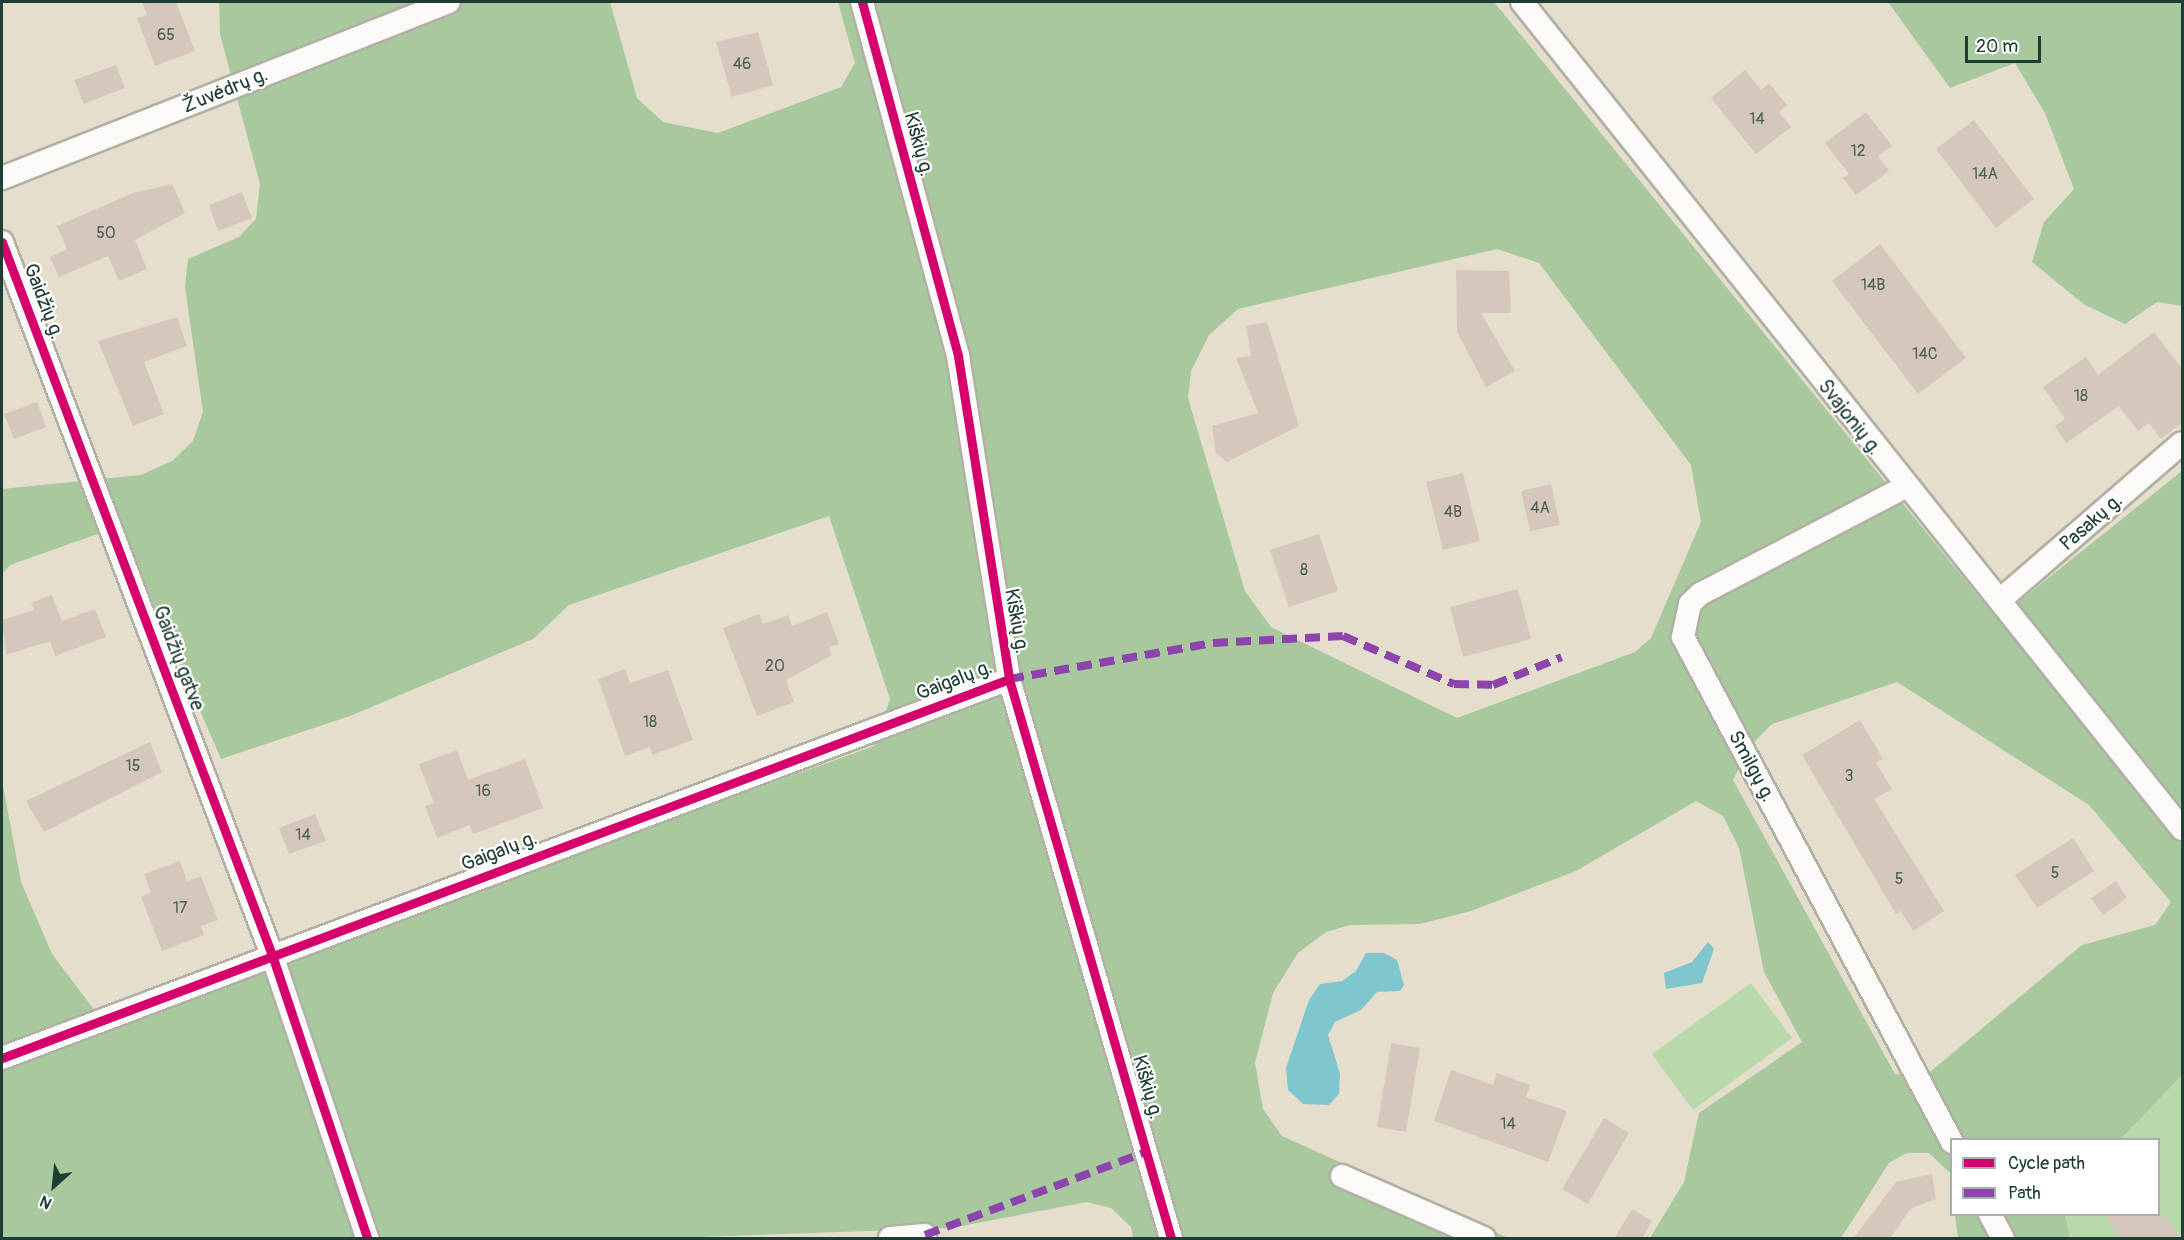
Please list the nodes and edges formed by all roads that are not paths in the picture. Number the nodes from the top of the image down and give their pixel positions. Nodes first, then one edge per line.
1 (449, 2) edge
2 (862, 2) edge
3 (1522, 2) edge
4 (2, 178) edge
5 (2, 242) edge
6 (53, 373) joint
7 (2182, 443) edge
8 (1905, 488) junction
9 (2000, 600) junction
10 (1009, 679) junction
11 (2182, 829) edge
12 (272, 955) junction
13 (2, 1058) edge
14 (1950, 1138) edge
15 (1342, 1176) dead end
16 (1991, 1216) edge
17 (925, 1235) dead end
18 (367, 1239) edge
19 (890, 1239) edge
20 (1171, 1239) edge
21 (1484, 1239) edge
22 (2003, 1239) edge

1 - 4 street, Žuvėdrų g.
2 - 10 street, Kiškių g.
3 - 8 street, Svajonių g.
5 - 6 street, Gaidžių g.
6 - 12 street, Gaidžių gatve
7 - 9 street, Pasakų g.
8 - 9 street, Svajonių g.
8 - 14 street, Smilgų g.
9 - 11 street, Svajonių g.
10 - 12 street, Gaigalų g.
10 - 20 street, Kiškių g.
12 - 13 street, Gaigalų g.
12 - 18 street, Gaidžių gatve
15 - 21 street
16 - 22 street
17 - 19 street

